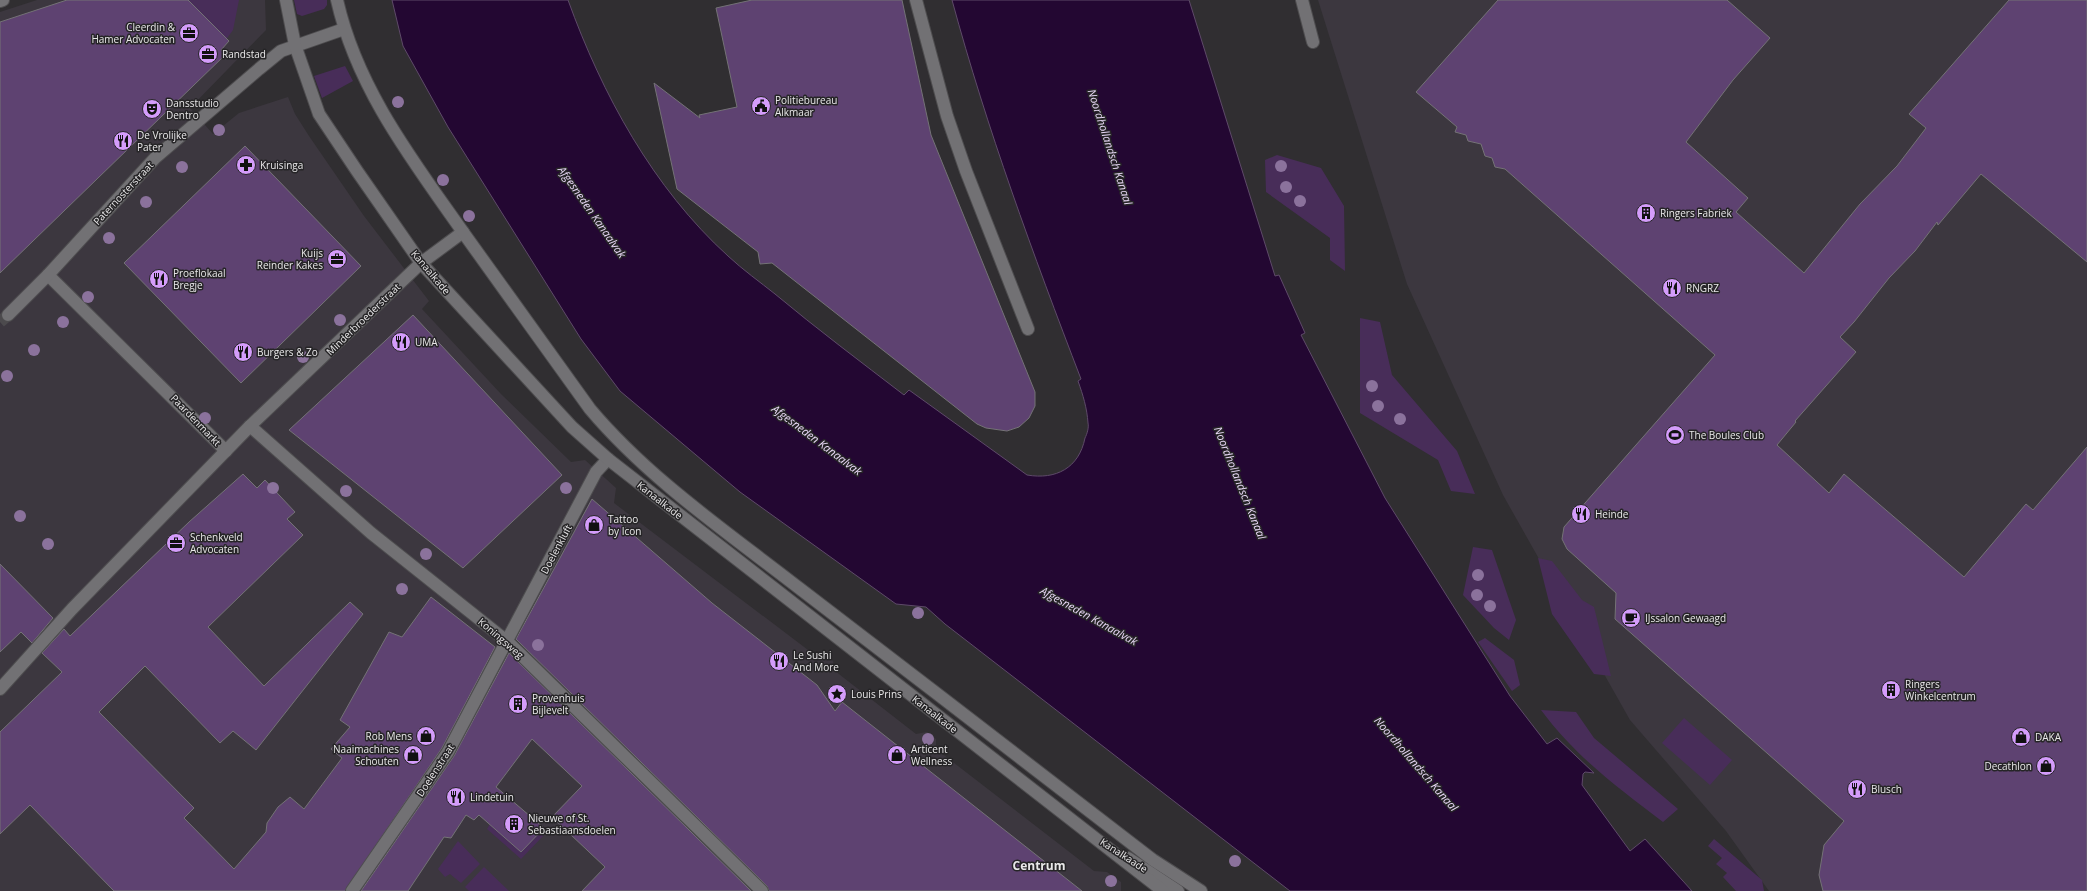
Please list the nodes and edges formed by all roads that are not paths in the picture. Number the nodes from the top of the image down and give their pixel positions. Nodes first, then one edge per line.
1 (3, 0) edge
2 (286, 0) edge
3 (337, 0) edge
4 (916, 0) edge
5 (1302, 0) edge
6 (0, 1) edge
7 (344, 29) junction
8 (1313, 42) dead end
9 (295, 45) junction
10 (463, 232) junction
11 (421, 263) junction
12 (48, 275) junction
13 (8, 315) tunnel mouth
14 (1028, 329) dead end
15 (250, 426) junction
16 (226, 451) junction
17 (608, 459) junction
18 (508, 642) junction
19 (0, 689) edge
20 (1070, 820) junction
21 (352, 891) edge
22 (762, 891) edge
23 (1163, 891) edge
24 (1178, 891) edge
25 (1201, 891) edge

1 - 6 street
2 - 9 street, Kanaalkade
3 - 7 street, Kanaalkade
4 - 14 street
5 - 8 street
7 - 9 street, Paternosterstraat
7 - 10 street, Kanaalkade
9 - 11 street, Kanaalkade
9 - 12 street, Paternosterstraat
10 - 11 street, Minderbroederstraat
10 - 25 street, Kanaalkade
11 - 15 street, Minderbroederstraat
11 - 17 street, Kanaalkade
12 - 13 street
12 - 16 street, Paardenmarkt
15 - 16 street
15 - 18 street, Koningsweg
16 - 19 street, Paardenmarkt
17 - 18 street, Doelenkluft
17 - 20 street, Kanaalkade
18 - 21 street, Doelenstraat
18 - 22 street, Koningsweg
20 - 23 street, Kanaalkade
20 - 24 street, Kanalkaade

